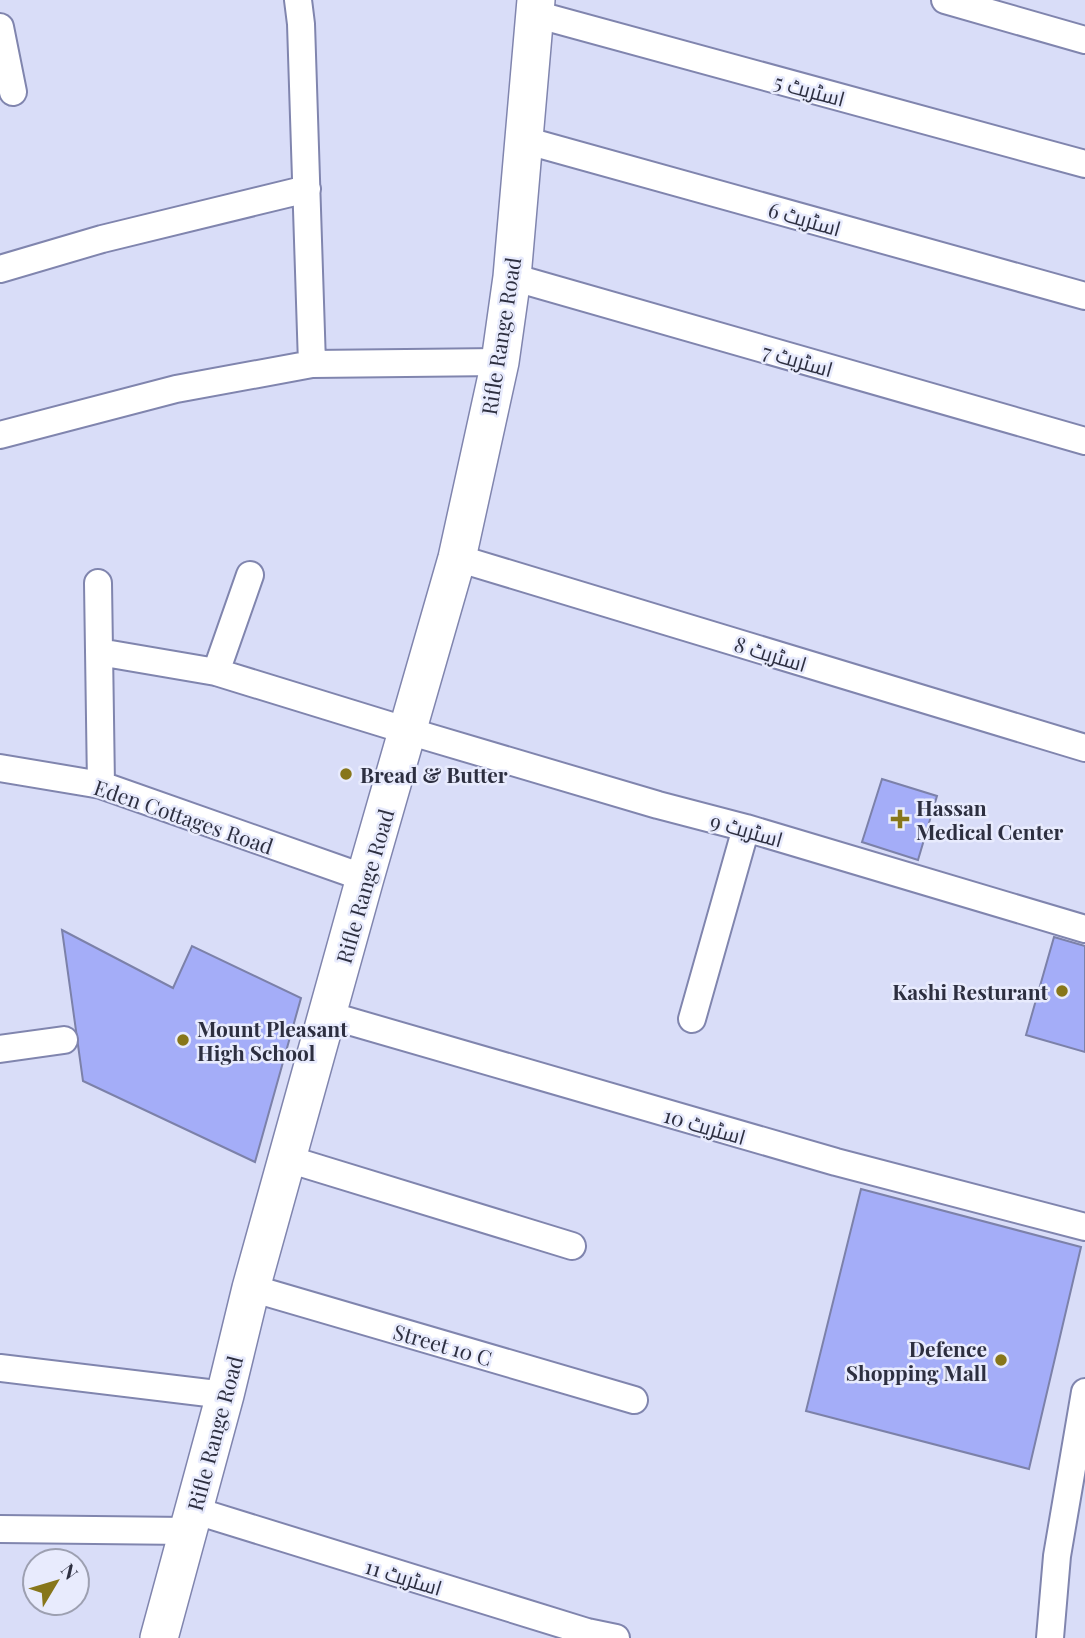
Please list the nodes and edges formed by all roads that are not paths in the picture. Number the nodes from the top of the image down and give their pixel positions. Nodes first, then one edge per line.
1 (298, 0) edge
2 (945, 0) edge
3 (535, 7) edge
4 (0, 27) edge
5 (1085, 40) edge
6 (13, 92) dead end
7 (524, 140) junction
8 (1085, 164) edge
9 (307, 189) junction
10 (0, 269) edge
11 (512, 277) junction
12 (1085, 296) edge
13 (500, 362) junction
14 (312, 364) junction
15 (0, 435) edge
16 (1085, 441) edge
17 (457, 558) junction
18 (250, 575) dead end
19 (98, 583) dead end
20 (99, 652) junction
21 (216, 672) junction
22 (408, 731) junction
23 (1085, 748) edge
24 (0, 768) edge
25 (101, 785) junction
26 (746, 828) junction
27 (365, 878) junction
28 (1085, 929) edge
29 (328, 1016) junction
30 (692, 1019) dead end
31 (64, 1040) dead end
32 (0, 1049) edge
33 (288, 1160) junction
34 (1085, 1227) edge
35 (572, 1246) dead end
36 (251, 1287) junction
37 (0, 1367) edge
38 (1085, 1392) edge
39 (225, 1395) junction
40 (634, 1400) dead end
41 (191, 1520) junction
42 (0, 1529) edge
43 (159, 1638) edge
44 (616, 1638) edge
45 (1050, 1638) edge

1 - 9 street
2 - 5 street
3 - 7 street, Rifle Range Road
3 - 8 street, اسٹریٹ 5
4 - 6 street
7 - 11 street, Rifle Range Road
7 - 12 street, اسٹریٹ 6
9 - 10 street
9 - 14 street
11 - 13 street, Rifle Range Road
11 - 16 street, اسٹریٹ 7
13 - 14 street
13 - 17 street, Rifle Range Road
14 - 15 street
17 - 22 street, Rifle Range Road
17 - 23 street, اسٹریٹ 8
18 - 21 street
19 - 20 street
20 - 21 street, اسٹریٹ 9
20 - 25 street
21 - 22 street, اسٹریٹ 9
22 - 26 street, اسٹریٹ 9
22 - 27 street, Rifle Range Road
24 - 25 street, Eden Cottages Road
25 - 27 street, Eden Cottages Road
26 - 28 street, اسٹریٹ 9
26 - 30 street
27 - 29 street, Rifle Range Road
29 - 33 street, Rifle Range Road
29 - 34 street, اسٹریٹ 10
31 - 32 street
33 - 35 street
33 - 36 street, Rifle Range Road
36 - 39 street, Rifle Range Road
36 - 40 street, Street 10 C
37 - 39 street
38 - 45 street
39 - 41 street, Rifle Range Road
41 - 42 street, اسٹریٹ 11
41 - 43 street, Rifle Range Road
41 - 44 street, اسٹریٹ 11

